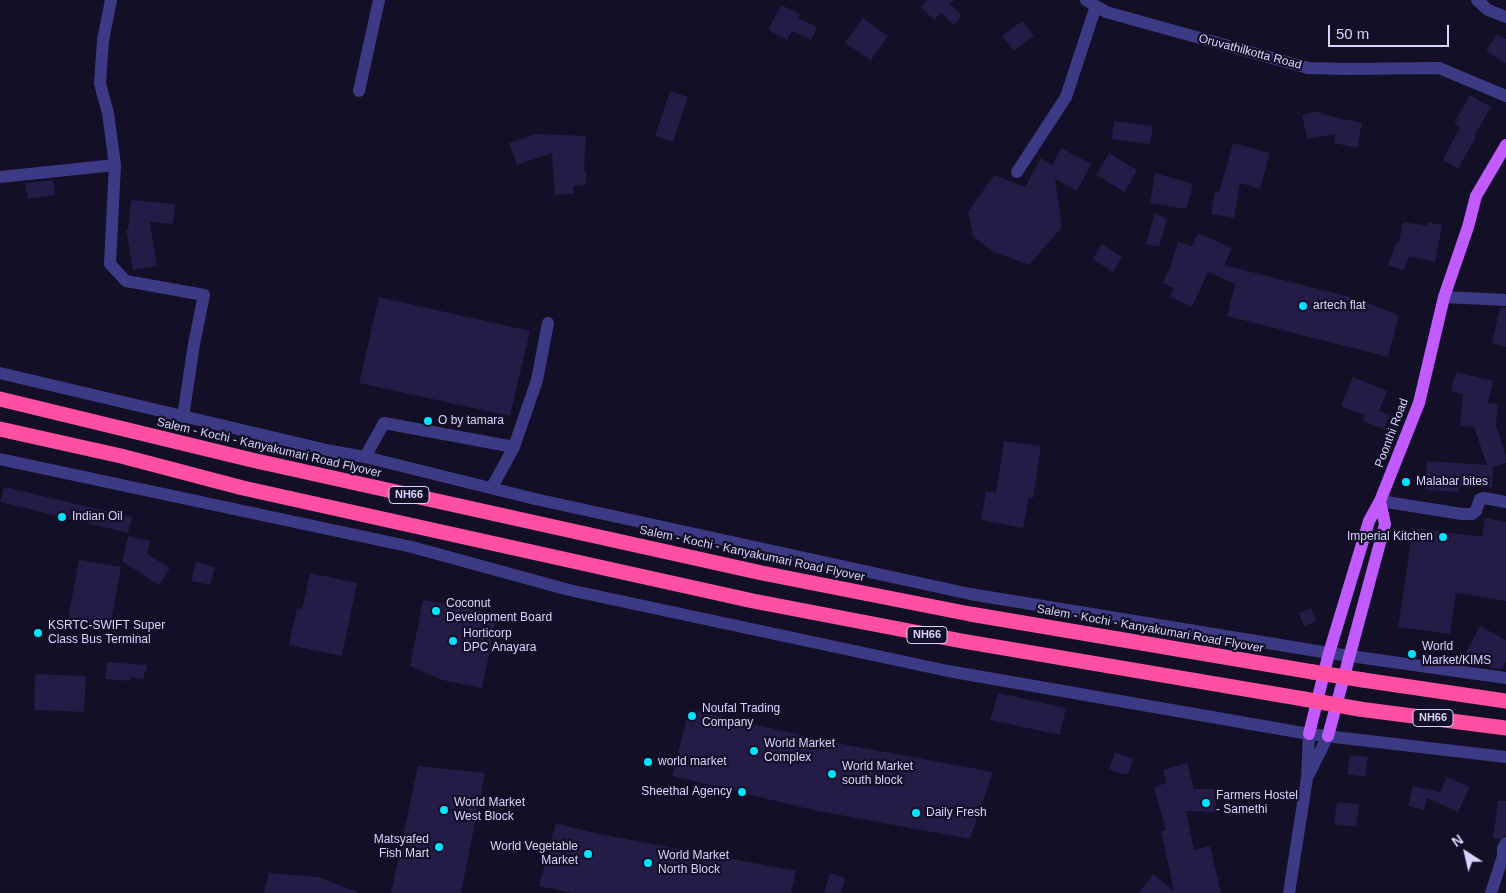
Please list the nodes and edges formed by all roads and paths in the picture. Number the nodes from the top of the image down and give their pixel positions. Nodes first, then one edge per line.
1 (111, 0) edge
2 (379, 0) edge
3 (1477, 0) edge
4 (1091, 3) edge
5 (1506, 17) edge
6 (359, 91) dead end
7 (1506, 96) edge
8 (1506, 145) edge
9 (115, 166) junction
10 (1017, 172) dead end
11 (0, 177) edge
12 (1444, 297) junction
13 (1506, 300) edge
14 (548, 323) dead end
15 (0, 373) edge
16 (0, 399) edge
17 (183, 417) junction
18 (0, 429) edge
19 (514, 447) junction
20 (365, 457) junction
21 (0, 459) edge
22 (492, 487) junction
23 (1380, 501) junction
24 (1506, 502) edge
25 (1329, 653) junction
26 (1350, 656) junction
27 (1506, 678) edge
28 (1506, 701) edge
29 (1506, 728) edge
30 (1308, 734) junction
31 (1328, 736) junction
32 (1506, 757) edge
33 (1307, 778) junction
34 (1506, 843) edge
35 (1289, 893) edge
36 (1492, 893) edge

1 - 9 street
2 - 6 street
3 - 5 street
4 - 7 street, Oruvathilkotta Road
4 - 10 street
8 - 12 main road, Poonthi Road
9 - 11 street
9 - 17 street
12 - 13 street
12 - 23 main road, Poonthi Road
14 - 19 street
15 - 17 street
16 - 28 highway, Salem - Kochi - Kanyakumari Road Flyover / NH66, bridge
17 - 20 street
18 - 29 highway, NH66, bridge
19 - 20 street
19 - 22 street
20 - 22 street
21 - 30 street
22 - 25 street
23 - 24 street
23 - 25 main road, Poonthi Road
23 - 26 main road
25 - 26 street
25 - 30 main road, Poonthi Road
26 - 27 street
26 - 31 main road
30 - 31 street
30 - 33 street
31 - 32 street
31 - 33 street
33 - 35 street
34 - 36 street

